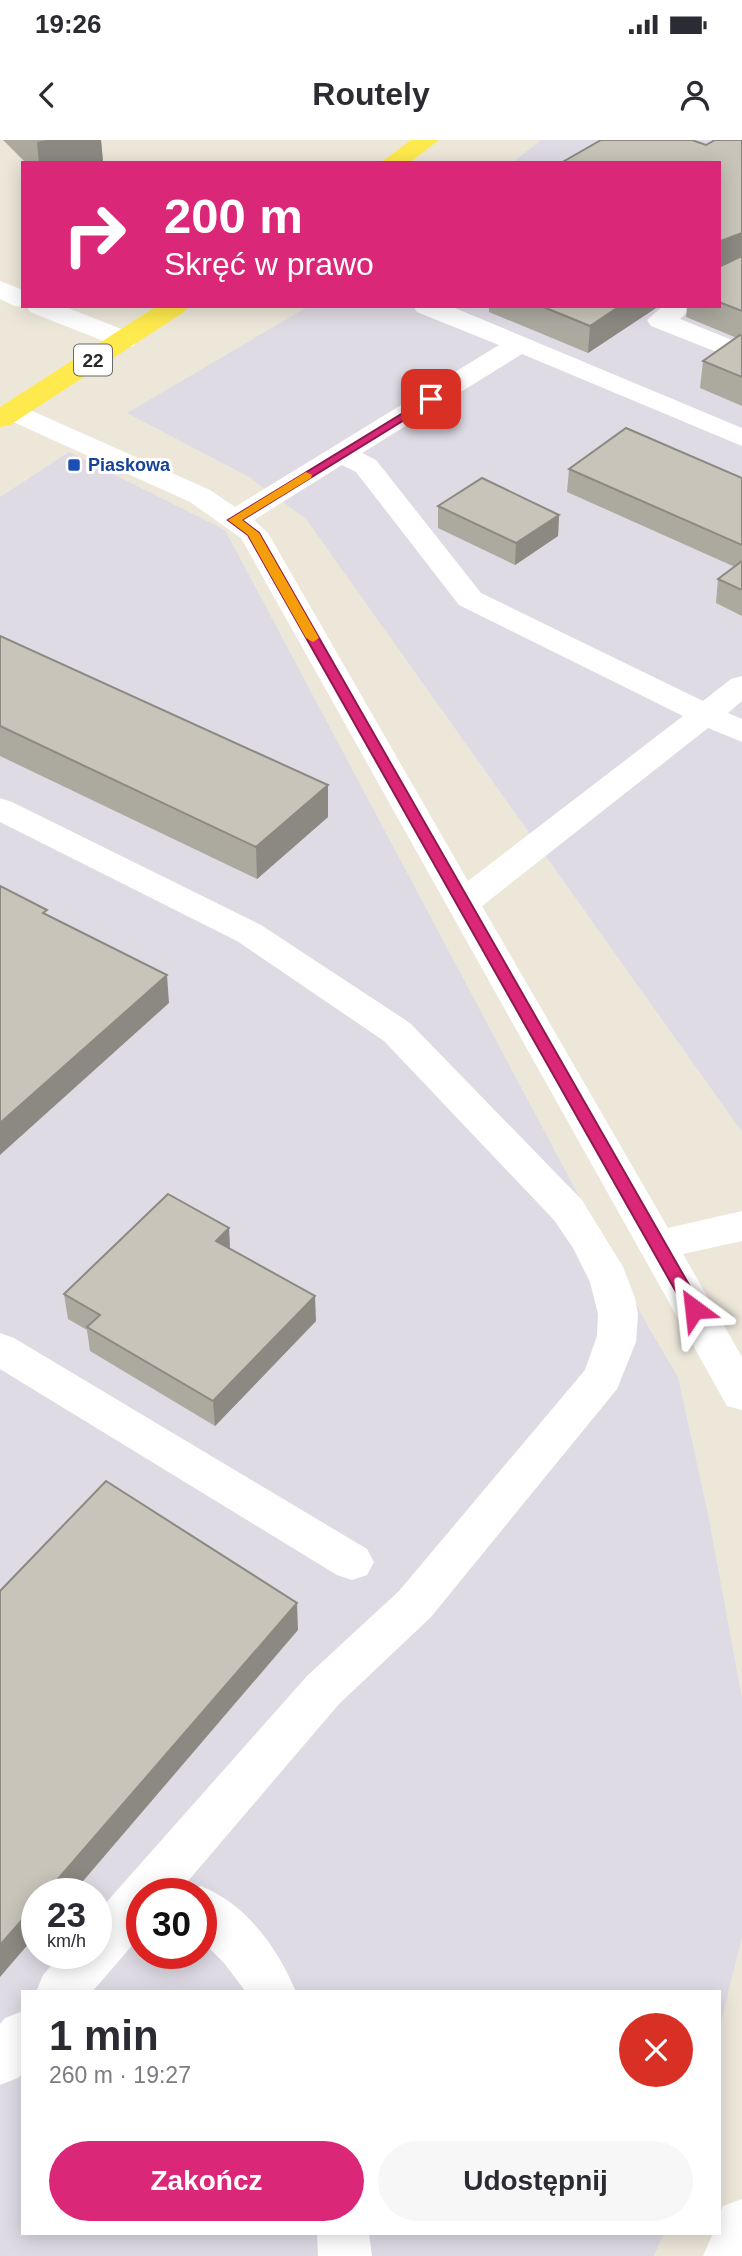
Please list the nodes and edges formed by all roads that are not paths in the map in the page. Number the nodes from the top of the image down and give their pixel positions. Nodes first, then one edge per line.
1 (427, 140) edge
2 (395, 161) edge
3 (0, 289) edge
4 (21, 299) edge
5 (45, 308) edge
6 (172, 308) edge
7 (431, 308) edge
8 (678, 308) edge
9 (125, 340) junction
10 (520, 344) junction
11 (742, 354) edge
12 (5, 415) edge
13 (742, 438) edge
14 (341, 454) junction
15 (234, 520) junction
16 (742, 685) edge
17 (706, 714) junction
18 (742, 732) edge
19 (0, 809) edge
20 (463, 903) junction
21 (742, 1226) edge
22 (657, 1245) junction
23 (0, 1349) edge
24 (742, 1394) edge
25 (352, 1562) dead end
26 (167, 1878) edge
27 (126, 1921) edge
28 (217, 1921) edge
29 (112, 1935) edge
30 (80, 1969) edge
31 (62, 1990) edge
32 (271, 1990) edge
33 (21, 2037) edge
34 (0, 2061) edge
35 (742, 2225) edge
36 (343, 2235) edge
37 (345, 2256) edge
38 (730, 2256) edge

1 - 2 main road
3 - 4 street
5 - 9 street
6 - 9 main road, 22
7 - 10 street
8 - 11 street
9 - 12 main road, 22
10 - 13 street
10 - 14 street
12 - 15 street
14 - 15 street
14 - 17 street
15 - 20 street
16 - 17 street
17 - 18 street
17 - 20 street
19 - 26 street
20 - 22 street
21 - 22 street
22 - 24 street
23 - 25 street
27 - 29 street
28 - 32 street
30 - 31 street
33 - 34 street
35 - 38 street
36 - 37 street

